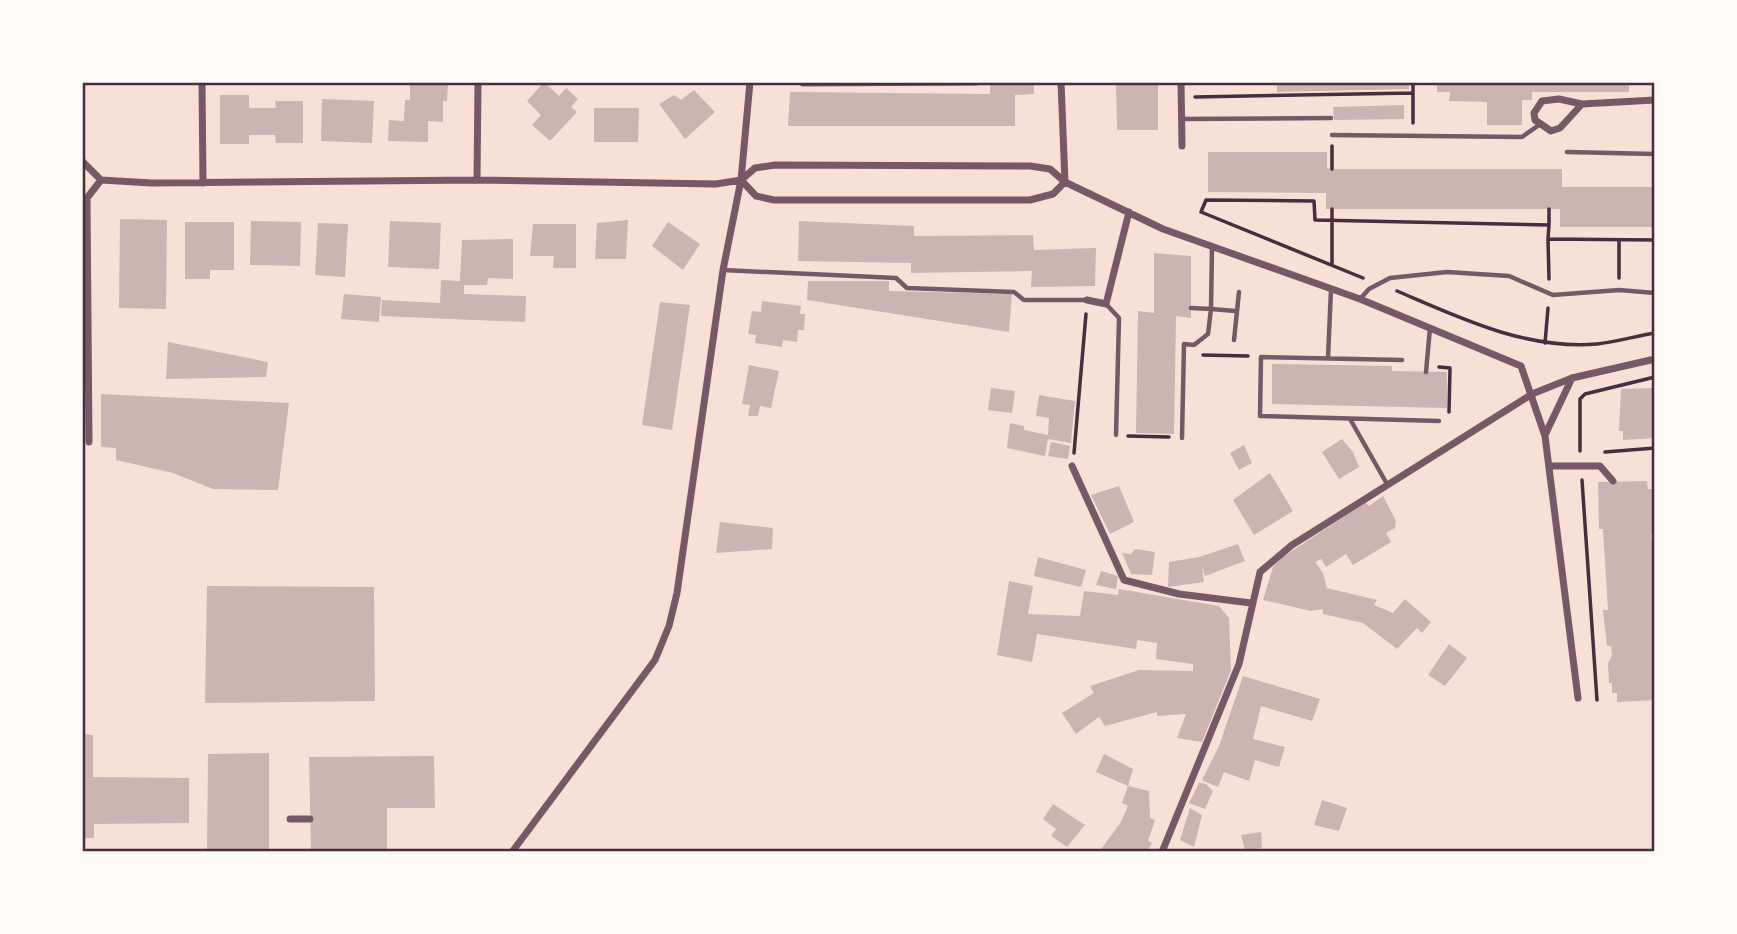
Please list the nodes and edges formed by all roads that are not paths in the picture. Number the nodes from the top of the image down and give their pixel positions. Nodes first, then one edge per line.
1 (202, 82) edge
2 (478, 82) edge
3 (750, 82) edge
4 (976, 82) edge
5 (1061, 82) edge
6 (1181, 82) edge
7 (803, 83) edge
8 (1655, 100) edge
9 (1582, 104) junction
10 (1331, 118) dead end
11 (1182, 119) junction
12 (1539, 125) junction
13 (1332, 135) dead end
14 (1182, 146) dead end
15 (1566, 152) dead end
16 (1655, 154) edge
17 (82, 162) edge
18 (101, 180) junction
19 (477, 180) junction
20 (741, 180) junction
21 (1065, 182) junction
22 (204, 183) junction
23 (1129, 212) junction
24 (1212, 247) junction
25 (723, 270) junction
26 (1331, 289) junction
27 (1239, 292) dead end
28 (1655, 293) edge
29 (1360, 299) junction
30 (1087, 300) joint
31 (1106, 304) junction
32 (1191, 308) dead end
33 (1211, 309) junction
34 (1235, 311) junction
35 (1430, 328) junction
36 (1234, 340) dead end
37 (1328, 358) junction
38 (1655, 359) edge
39 (1402, 360) dead end
40 (1426, 369) road end
41 (1572, 378) junction
42 (1532, 394) junction
43 (1350, 419) junction
44 (1439, 421) road end
45 (1116, 435) road end
46 (1545, 436) junction
47 (1182, 438) road end
48 (89, 442) dead end
49 (1073, 466) road end
50 (1549, 466) junction
51 (1613, 481) dead end
52 (1387, 484) junction
53 (1251, 603) junction
54 (1578, 698) dead end
55 (310, 818) dead end
56 (290, 819) dead end
57 (512, 852) edge
58 (1162, 852) edge

1 - 22 street
2 - 19 street
3 - 20 street
4 - 7 street
5 - 21 street
6 - 11 street
8 - 9 street
9 - 12 street
9 - 12 street
10 - 11 lane
11 - 14 street
12 - 13 lane
15 - 16 lane
17 - 18 street
18 - 22 street
18 - 48 street
19 - 20 street
19 - 22 street
20 - 21 street
20 - 21 street
20 - 25 street
21 - 23 street
23 - 24 street
23 - 31 street
24 - 26 street
24 - 33 lane
25 - 30 lane
25 - 57 street
26 - 29 street
26 - 37 lane
27 - 34 lane
28 - 29 lane
29 - 35 street
30 - 31 street
31 - 45 lane
32 - 33 lane
33 - 34 lane
33 - 47 lane
34 - 36 lane
35 - 40 lane
35 - 42 street
37 - 39 lane
37 - 43 lane
38 - 41 street
41 - 42 street
41 - 46 street
42 - 46 street
42 - 52 street
43 - 44 lane
43 - 52 lane
46 - 50 street
49 - 53 street
50 - 51 street
50 - 54 street
52 - 53 street
53 - 58 street
55 - 56 street

